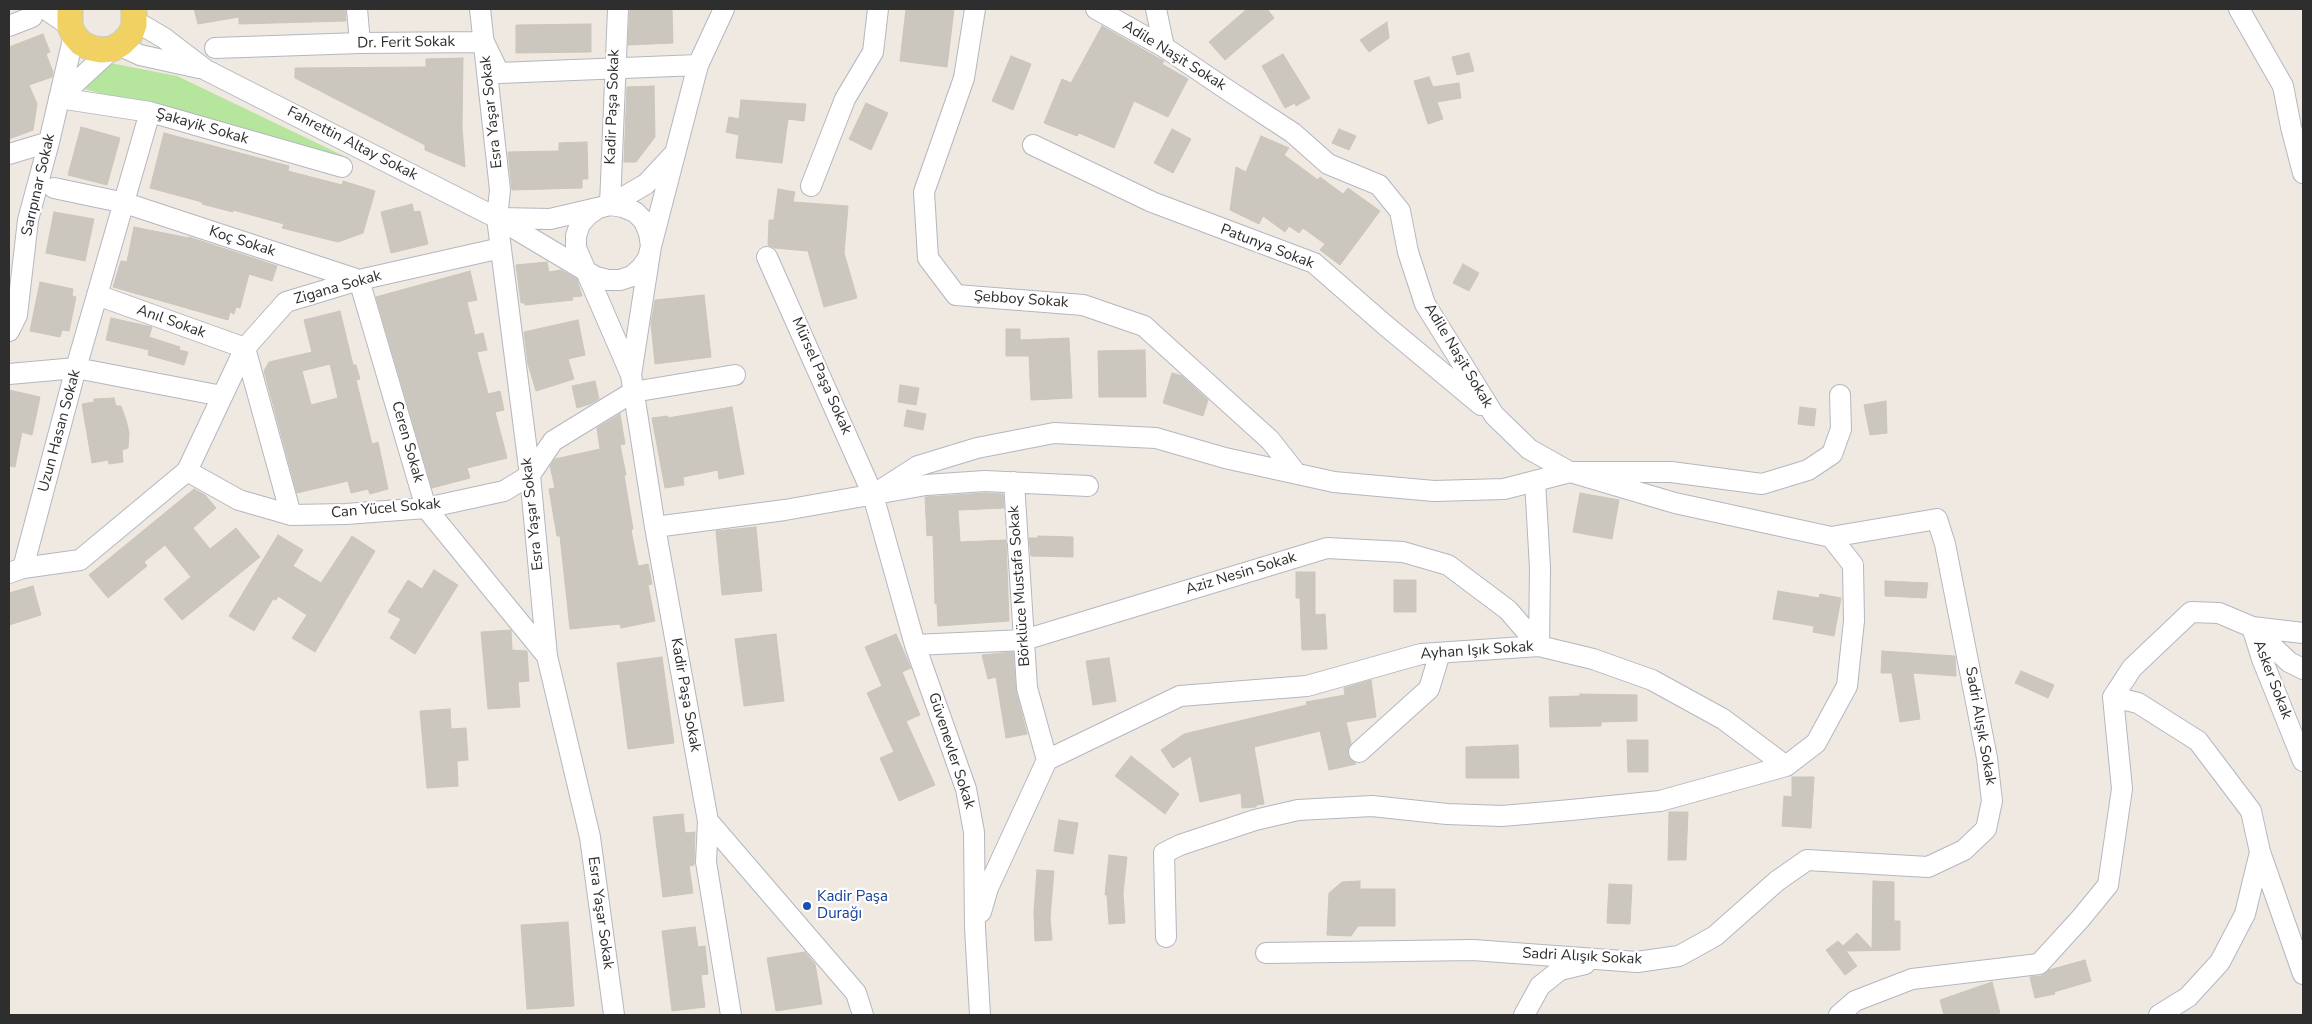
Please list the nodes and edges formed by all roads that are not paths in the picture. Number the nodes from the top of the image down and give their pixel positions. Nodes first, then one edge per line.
1 (357, 9) edge
2 (480, 9) edge
3 (618, 9) edge
4 (724, 9) edge
5 (878, 9) edge
6 (975, 9) edge
7 (1096, 9) edge
8 (1156, 9) edge
9 (2239, 9) edge
10 (39, 13) edge
11 (136, 13) edge
12 (71, 23) edge
13 (9, 26) edge
14 (484, 42) junction
15 (360, 43) junction
16 (115, 47) junction
17 (215, 48) dead end
18 (1164, 48) junction
19 (698, 65) junction
20 (614, 69) junction
21 (206, 70) junction
22 (59, 98) junction
23 (150, 112) junction
24 (50, 142) junction
25 (1033, 145) dead end
26 (9, 154) edge
27 (674, 154) junction
28 (342, 166) dead end
29 (2303, 173) edge
30 (811, 186) dead end
31 (54, 188) dead end
32 (125, 203) junction
33 (610, 205) junction
34 (497, 218) junction
35 (651, 246) junction
36 (501, 248) junction
37 (768, 257) dead end
38 (586, 269) junction
39 (359, 280) junction
40 (98, 295) junction
41 (9, 331) edge
42 (245, 348) junction
43 (76, 368) junction
44 (9, 374) edge
45 (735, 375) dead end
46 (632, 383) junction
47 (1840, 395) dead end
48 (222, 396) junction
49 (1494, 415) junction
50 (187, 471) junction
51 (1570, 472) junction
52 (1296, 473) junction
53 (530, 475) junction
54 (1535, 481) junction
55 (1014, 482) junction
56 (1088, 486) dead end
57 (873, 495) junction
58 (426, 508) junction
59 (290, 515) junction
60 (655, 527) junction
61 (1831, 537) junction
62 (16, 570) edge
63 (2252, 628) junction
64 (2303, 633) edge
65 (1024, 640) junction
66 (915, 645) junction
67 (1539, 646) junction
68 (1440, 652) junction
69 (547, 656) junction
70 (2303, 669) edge
71 (2113, 697) junction
72 (1359, 752) dead end
73 (1047, 760) junction
74 (2303, 760) edge
75 (1786, 766) junction
76 (708, 821) junction
77 (2260, 852) junction
78 (975, 928) junction
79 (1166, 937) dead end
80 (1266, 953) dead end
81 (1604, 960) junction
82 (2303, 974) edge
83 (614, 1015) edge
84 (731, 1015) edge
85 (864, 1015) edge
86 (980, 1015) edge
87 (1524, 1015) edge
88 (1839, 1015) edge
89 (2159, 1015) edge

1 - 15 street
2 - 14 street, Esra Yaşar Sokak
3 - 20 street, Kadir Paşa Sokak
4 - 19 street
5 - 30 street
6 - 52 street, Şebboy Sokak
7 - 18 street, Adile Naşit Sokak
8 - 18 street
9 - 29 street
10 - 12 street
10 - 13 street
11 - 16 main road
11 - 21 street
12 - 16 main road
12 - 22 street, Sarıpınar Sokak
14 - 15 street, Dr. Ferit Sokak
14 - 20 street
14 - 34 street, Esra Yaşar Sokak
15 - 17 street, Dr. Ferit Sokak
16 - 21 street
16 - 22 street
18 - 49 street, Adile Naşit Sokak
19 - 20 street
19 - 27 street
20 - 33 street, Kadir Paşa Sokak
21 - 34 street, Fahrettin Altay Sokak
22 - 23 street, Şakayik Sokak
22 - 24 street, Sarıpınar Sokak
23 - 28 street, Şakayik Sokak
23 - 32 street, Uzun Hasan Sokak
24 - 26 street
24 - 41 street, Sarıpınar Sokak
25 - 49 street, Patunya Sokak
27 - 33 street
27 - 35 street
31 - 32 street, Koç Sokak
32 - 39 street, Koç Sokak
32 - 40 street, Uzun Hasan Sokak
33 - 34 street
33 - 35 street
33 - 38 street
34 - 36 street, Esra Yaşar Sokak
34 - 38 street, Fahrettin Altay Sokak
35 - 38 street
35 - 46 street, Kadir Paşa Sokak
36 - 39 street, Zigana Sokak
36 - 53 street, Esra Yaşar Sokak
37 - 57 street, Mürsel Paşa Sokak
38 - 46 street, Kadir Paşa Sokak
39 - 42 street, Zigana Sokak
39 - 58 street, Ceren Sokak
40 - 42 street, Anıl Sokak
40 - 43 street, Uzun Hasan Sokak
42 - 48 street, Zigana Sokak
42 - 59 street
43 - 44 street
43 - 48 street
43 - 62 street, Uzun Hasan Sokak
45 - 46 street, Can Yücel Sokak
46 - 53 street, Can Yücel Sokak
46 - 60 street, Kadir Paşa Sokak
47 - 51 street, Adile Naşit Sokak
48 - 50 street, Zigana Sokak
49 - 51 street, Adile Naşit Sokak
50 - 59 street, Can Yücel Sokak
50 - 62 street
51 - 54 street
51 - 61 street
52 - 54 street
52 - 57 street
53 - 58 street, Can Yücel Sokak
53 - 69 street, Esra Yaşar Sokak
54 - 67 street
55 - 56 street, Börklüce Mustafa Sokak
55 - 57 street
55 - 65 street, Börklüce Mustafa Sokak
57 - 60 street
57 - 66 street, Güvenevler Sokak
58 - 59 street, Can Yücel Sokak
58 - 69 street, Ceren Sokak
60 - 76 street, Kadir Paşa Sokak
61 - 75 street
61 - 81 street, Sadri Alışık Sokak
63 - 64 street
63 - 70 street
63 - 71 street
63 - 74 street, Asker Sokak
65 - 66 street, Aziz Nesin Sokak
65 - 67 street, Aziz Nesin Sokak
65 - 73 street, Börklüce Mustafa Sokak
66 - 78 street, Güvenevler Sokak
67 - 68 street, Ayhan Işık Sokak
67 - 75 street, Ayhan Işık Sokak
68 - 72 street
68 - 73 street, Ayhan Işık Sokak
69 - 83 street, Esra Yaşar Sokak
71 - 77 street
71 - 88 street
73 - 78 street
75 - 79 street
76 - 84 street, Kadir Paşa Sokak
76 - 85 street
77 - 82 street
77 - 89 street
78 - 86 street, Güvenevler Sokak
80 - 81 street, Sadri Alışık Sokak
81 - 87 street

